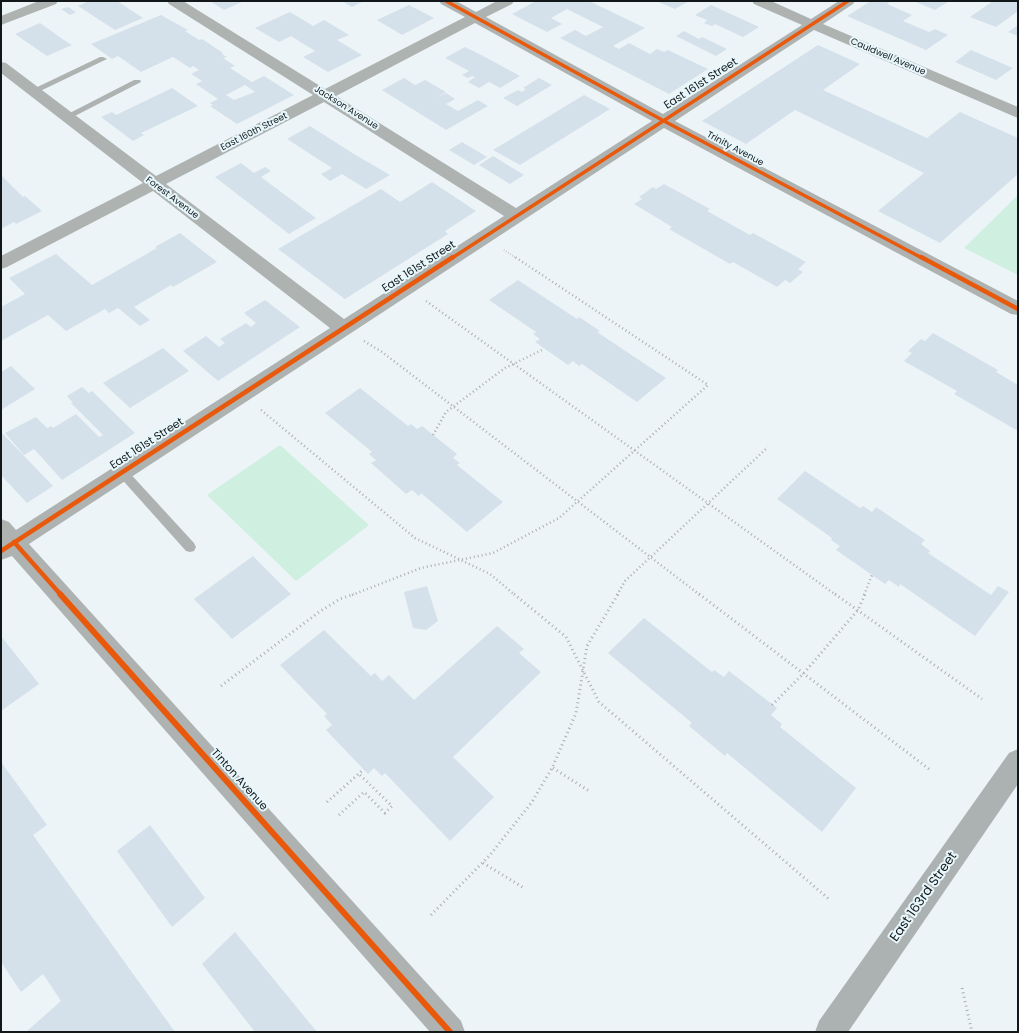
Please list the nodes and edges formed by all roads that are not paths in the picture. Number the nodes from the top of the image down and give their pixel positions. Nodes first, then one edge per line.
1 (51, 1) edge
2 (174, 1) edge
3 (446, 1) edge
4 (507, 1) edge
5 (759, 1) edge
6 (848, 1) edge
7 (476, 17) junction
8 (1, 21) edge
9 (812, 24) junction
10 (103, 59) dead end
11 (1, 66) edge
12 (137, 82) dead end
13 (33, 91) junction
14 (325, 95) junction
15 (1018, 113) edge
16 (66, 117) junction
17 (664, 120) junction
18 (154, 184) junction
19 (517, 216) junction
20 (1, 263) edge
21 (1018, 309) edge
22 (344, 328) junction
23 (122, 472) junction
24 (5, 540) edge
25 (190, 547) dead end
26 (1018, 762) edge
27 (450, 1032) edge
28 (830, 1032) edge

1 - 8 street
2 - 14 street, Jackson Avenue
3 - 7 street, Trinity Avenue
4 - 7 street, East 160th Street
5 - 9 street, Cauldwell Avenue
6 - 9 street, East 161st Street
7 - 14 street, East 160th Street
7 - 17 street, Trinity Avenue
9 - 15 street, Cauldwell Avenue
9 - 17 street, East 161st Street
10 - 13 lane
11 - 13 street, Forest Avenue
12 - 16 lane
13 - 16 street, Forest Avenue
14 - 18 street, East 160th Street
14 - 19 street, Jackson Avenue
16 - 18 street, Forest Avenue
17 - 19 street, East 161st Street
17 - 21 street, Trinity Avenue
18 - 20 street, East 160th Street
18 - 22 street, Forest Avenue
19 - 22 street, East 161st Street
22 - 23 street, East 161st Street
23 - 24 street, East 161st Street
23 - 25 lane
24 - 27 street, Tinton Avenue
26 - 28 main road, East 163rd Street

